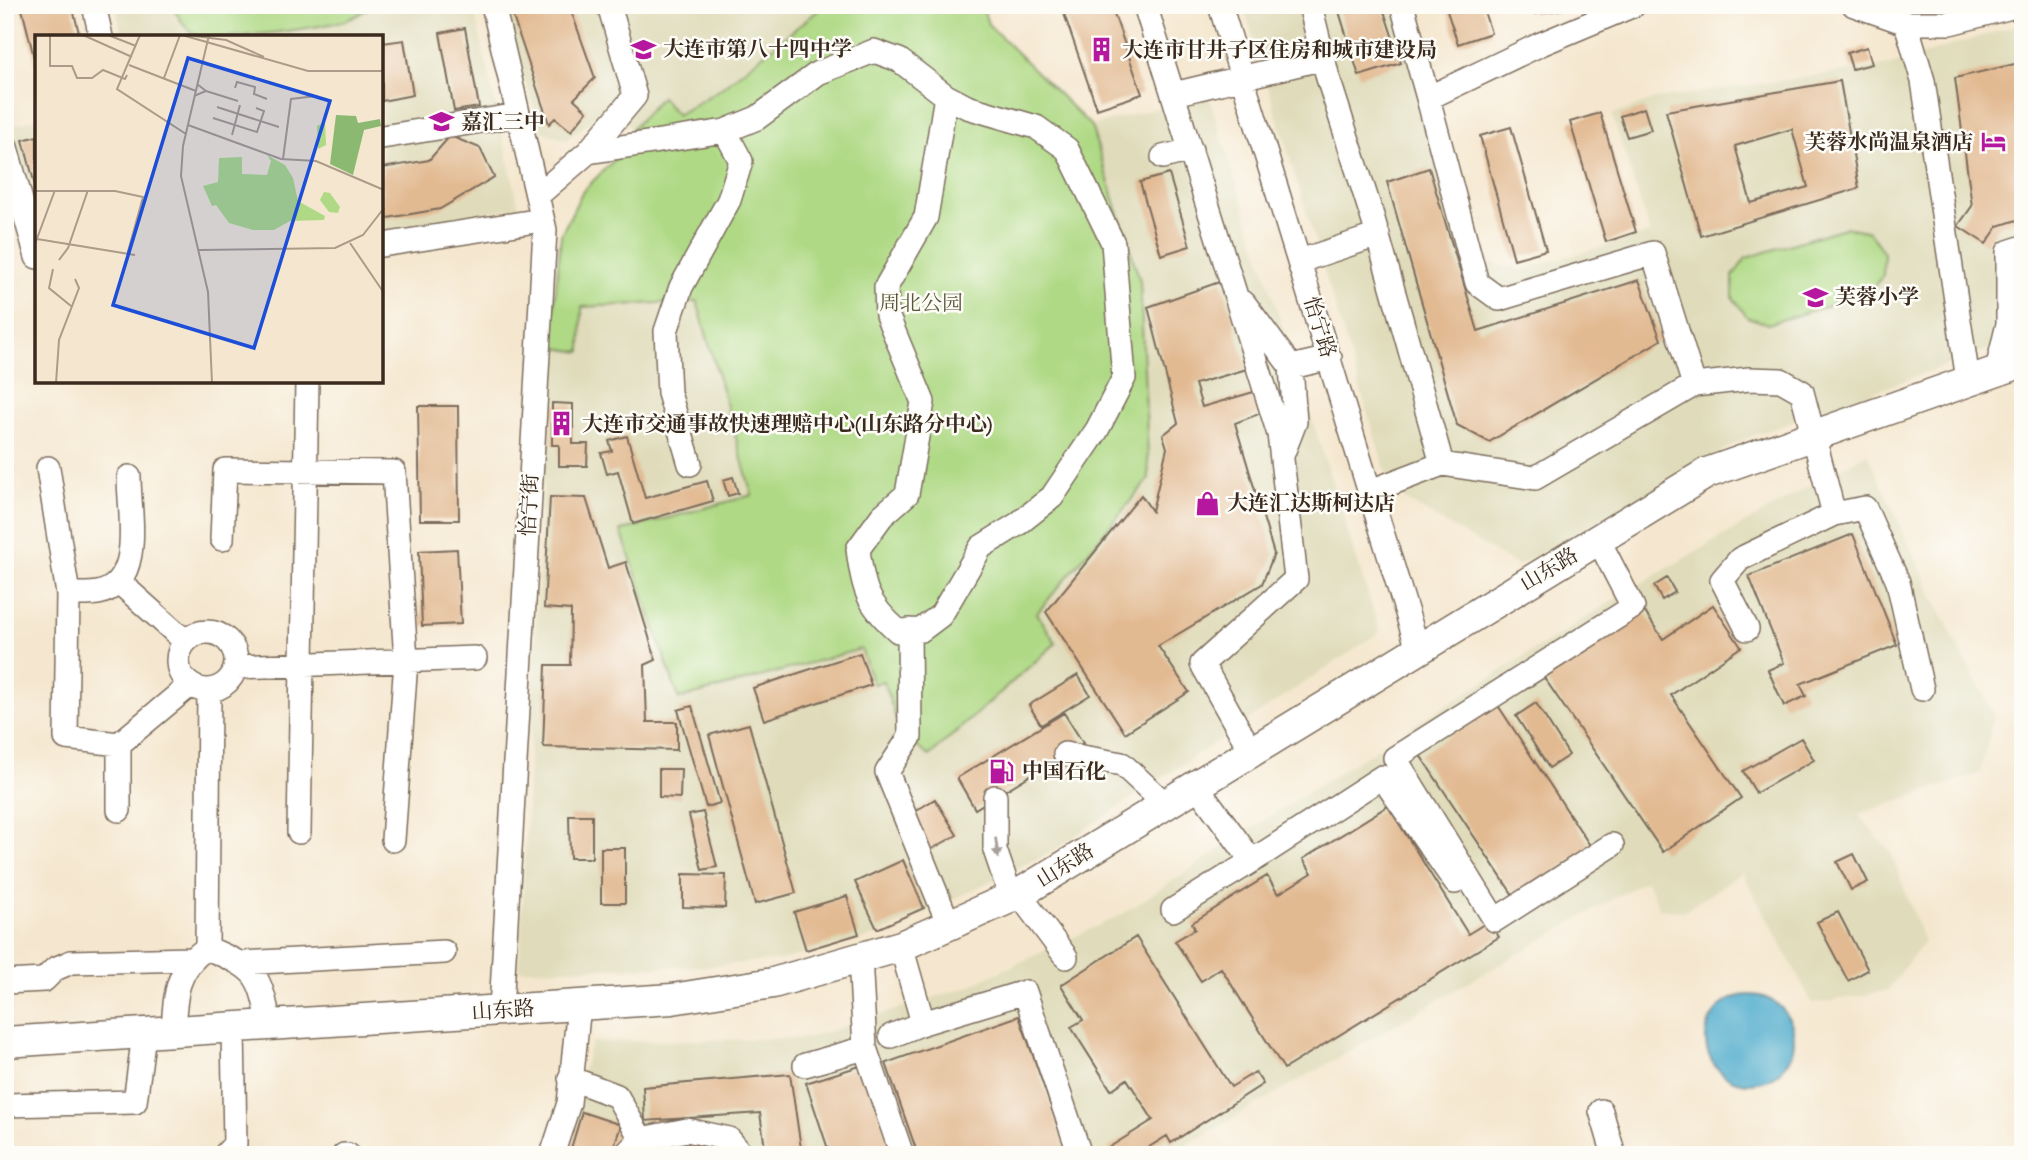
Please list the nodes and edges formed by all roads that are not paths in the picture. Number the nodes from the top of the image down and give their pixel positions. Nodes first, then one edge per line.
1 (93, 5) edge
2 (493, 5) edge
3 (1145, 5) edge
4 (1220, 5) edge
5 (1310, 5) edge
6 (1402, 5) edge
7 (1854, 5) edge
8 (2019, 5) edge
9 (1621, 7) edge
10 (611, 12) dead end
11 (1906, 23) junction
12 (100, 35) edge
13 (1324, 58) junction
14 (1243, 76) junction
15 (1174, 94) junction
16 (946, 96) junction
17 (1429, 98) junction
18 (518, 116) junction
19 (725, 131) junction
20 (383, 137) edge
21 (5, 144) edge
22 (1191, 150) junction
23 (588, 152) junction
24 (1163, 157) dead end
25 (537, 196) junction
26 (542, 220) junction
27 (1378, 235) junction
28 (383, 244) edge
29 (2023, 247) edge
30 (35, 250) edge
31 (1300, 261) junction
32 (1233, 288) junction
33 (2015, 298) edge
34 (1330, 358) junction
35 (2010, 366) edge
36 (1291, 367) junction
37 (1968, 380) junction
38 (307, 383) edge
39 (1694, 385) junction
40 (1814, 433) junction
41 (1282, 456) junction
42 (690, 464) dead end
43 (1442, 464) junction
44 (48, 468) dead end
45 (306, 470) junction
46 (129, 477) dead end
47 (1371, 491) junction
48 (1834, 514) junction
49 (222, 539) dead end
50 (1598, 539) junction
51 (120, 583) junction
52 (68, 594) junction
53 (1747, 629) dead end
54 (909, 631) junction
55 (185, 641) junction
56 (1418, 649) junction
57 (475, 658) dead end
58 (406, 661) junction
59 (304, 665) junction
60 (236, 667) junction
61 (199, 688) junction
62 (1922, 689) dead end
63 (119, 744) junction
64 (1251, 751) junction
65 (1065, 754) dead end
66 (1196, 785) junction
67 (995, 797) dead end
68 (1165, 804) junction
69 (119, 810) dead end
70 (299, 832) dead end
71 (393, 840) dead end
72 (1612, 845) dead end
73 (1252, 861) junction
74 (1015, 895) junction
75 (1471, 905) dead end
76 (1173, 910) dead end
77 (949, 925) junction
78 (901, 946) junction
79 (444, 952) dead end
80 (199, 953) junction
81 (860, 957) junction
82 (1066, 957) dead end
83 (243, 963) junction
84 (5, 982) edge
85 (579, 1005) junction
86 (501, 1010) junction
87 (923, 1023) junction
88 (270, 1026) junction
89 (233, 1028) junction
90 (173, 1032) junction
91 (144, 1034) junction
92 (891, 1036) dead end
93 (5, 1042) edge
94 (865, 1048) junction
95 (805, 1065) dead end
96 (570, 1078) junction
97 (5, 1105) edge
98 (1601, 1111) dead end
99 (633, 1147) edge
100 (235, 1151) edge
101 (552, 1155) edge
102 (742, 1155) edge
103 (902, 1155) edge
104 (1080, 1155) edge
105 (1614, 1155) edge

1 - 12 street
2 - 18 street, 怡宁街
3 - 15 street
4 - 14 street, 怡宁路
5 - 13 street
6 - 17 street
7 - 11 street
8 - 11 street
9 - 17 street
10 - 23 street
11 - 37 street
13 - 14 street
13 - 27 street
14 - 15 street
14 - 31 street, 怡宁路
15 - 22 street
16 - 19 street
16 - 54 street
16 - 54 street
17 - 39 street
18 - 20 street
18 - 25 street, 怡宁街
19 - 23 street
19 - 42 street
21 - 30 street
22 - 24 street
22 - 32 street
23 - 25 street
25 - 26 street, 怡宁街
26 - 28 street
26 - 86 street, 怡宁街
27 - 31 street
27 - 43 street
29 - 33 street
31 - 34 street, 怡宁路
32 - 36 street
32 - 41 street
33 - 35 street
34 - 36 street
34 - 47 street, 怡宁路
35 - 37 main road, 山东路
36 - 41 street
37 - 40 main road, 山东路
38 - 45 street
39 - 40 street
39 - 43 street
40 - 48 street
40 - 50 main road, 山东路
41 - 64 street
43 - 47 street
44 - 52 street
45 - 49 street
45 - 58 street
45 - 59 street
46 - 51 street
47 - 56 street, 怡宁路
48 - 53 street
48 - 62 street
50 - 56 main road, 山东路
50 - 72 street
51 - 52 street
51 - 55 street
52 - 63 street
54 - 77 street
55 - 60 street
55 - 61 street
56 - 64 main road, 山东路
57 - 58 street
58 - 59 street
58 - 71 street
59 - 60 street
59 - 70 street
60 - 61 street
61 - 63 street
61 - 80 street
63 - 69 street
64 - 66 main road, 山东路
65 - 68 street
66 - 68 main road, 山东路
66 - 73 street
67 -> 74 street
68 - 74 main road, 山东路
73 - 75 street
73 - 76 street
74 - 77 main road, 山东路
74 - 82 street
77 - 78 main road, 山东路
78 - 81 main road, 山东路
78 - 87 street
79 - 83 street
80 - 83 street
80 - 84 street
80 - 90 street
81 - 85 main road, 山东路
81 - 94 street
83 - 88 street
85 - 86 main road, 山东路
85 - 96 street
86 - 88 main road, 山东路
87 - 92 street
87 - 104 street
88 - 89 main road, 山东路
89 - 90 main road, 山东路
89 - 100 street
90 - 91 main road, 山东路
91 - 93 main road, 山东路
91 - 97 street
94 - 95 street
94 - 103 street
96 - 99 street
96 - 101 street
98 - 105 street
99 - 102 street

